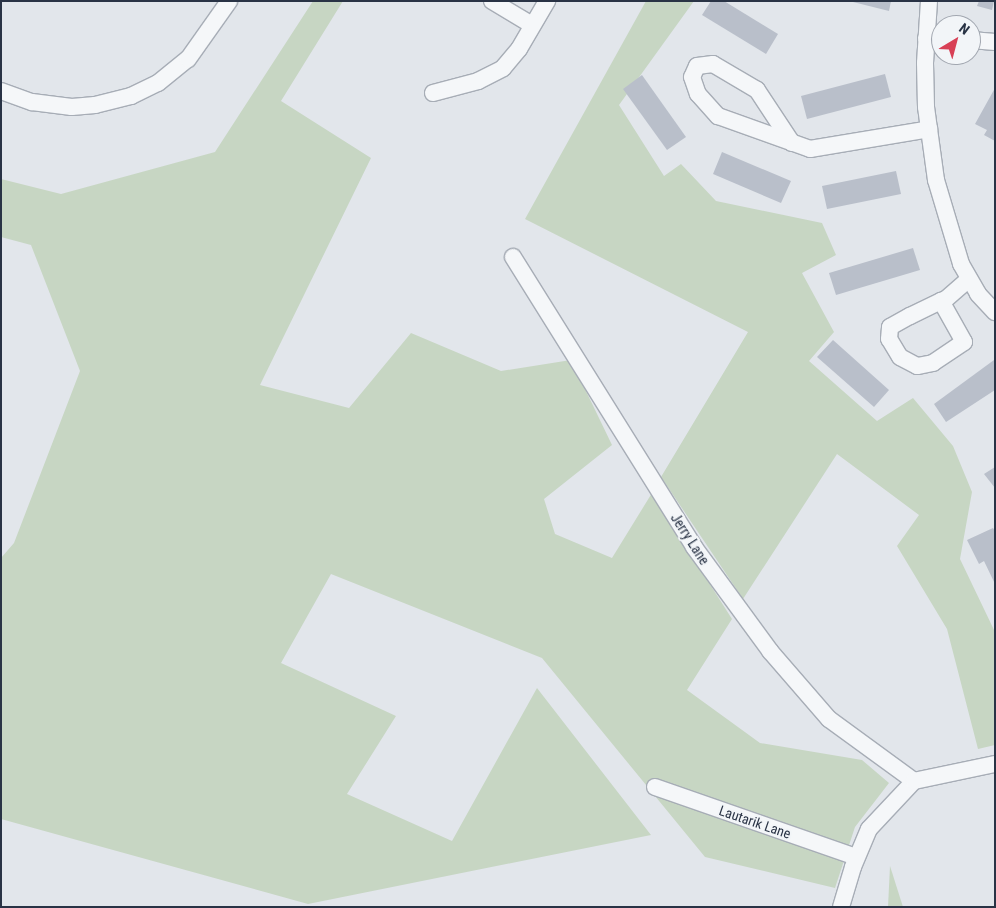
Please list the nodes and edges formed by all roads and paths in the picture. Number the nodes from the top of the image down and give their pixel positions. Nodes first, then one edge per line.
1 (229, 1) edge
2 (492, 1) edge
3 (547, 1) edge
4 (929, 1) edge
5 (931, 20) edge
6 (532, 25) junction
7 (981, 41) edge
8 (995, 42) edge
9 (932, 65) edge
10 (1, 91) edge
11 (433, 93) dead end
12 (929, 129) junction
13 (792, 143) junction
14 (513, 257) dead end
15 (969, 280) junction
16 (941, 302) junction
17 (995, 312) edge
18 (995, 764) edge
19 (914, 781) junction
20 (655, 787) dead end
21 (856, 858) junction
22 (841, 907) edge

1 - 10 street
2 - 6 street
3 - 6 street
4 - 5 street
6 - 11 street
7 - 8 street
9 - 12 street
12 - 13 street
12 - 15 street
13 - 13 street
14 - 19 street, Jerry Lane
15 - 16 street
15 - 17 street
16 - 16 street
18 - 19 street
19 - 21 street
20 - 21 street, Lautarik Lane
21 - 22 street

